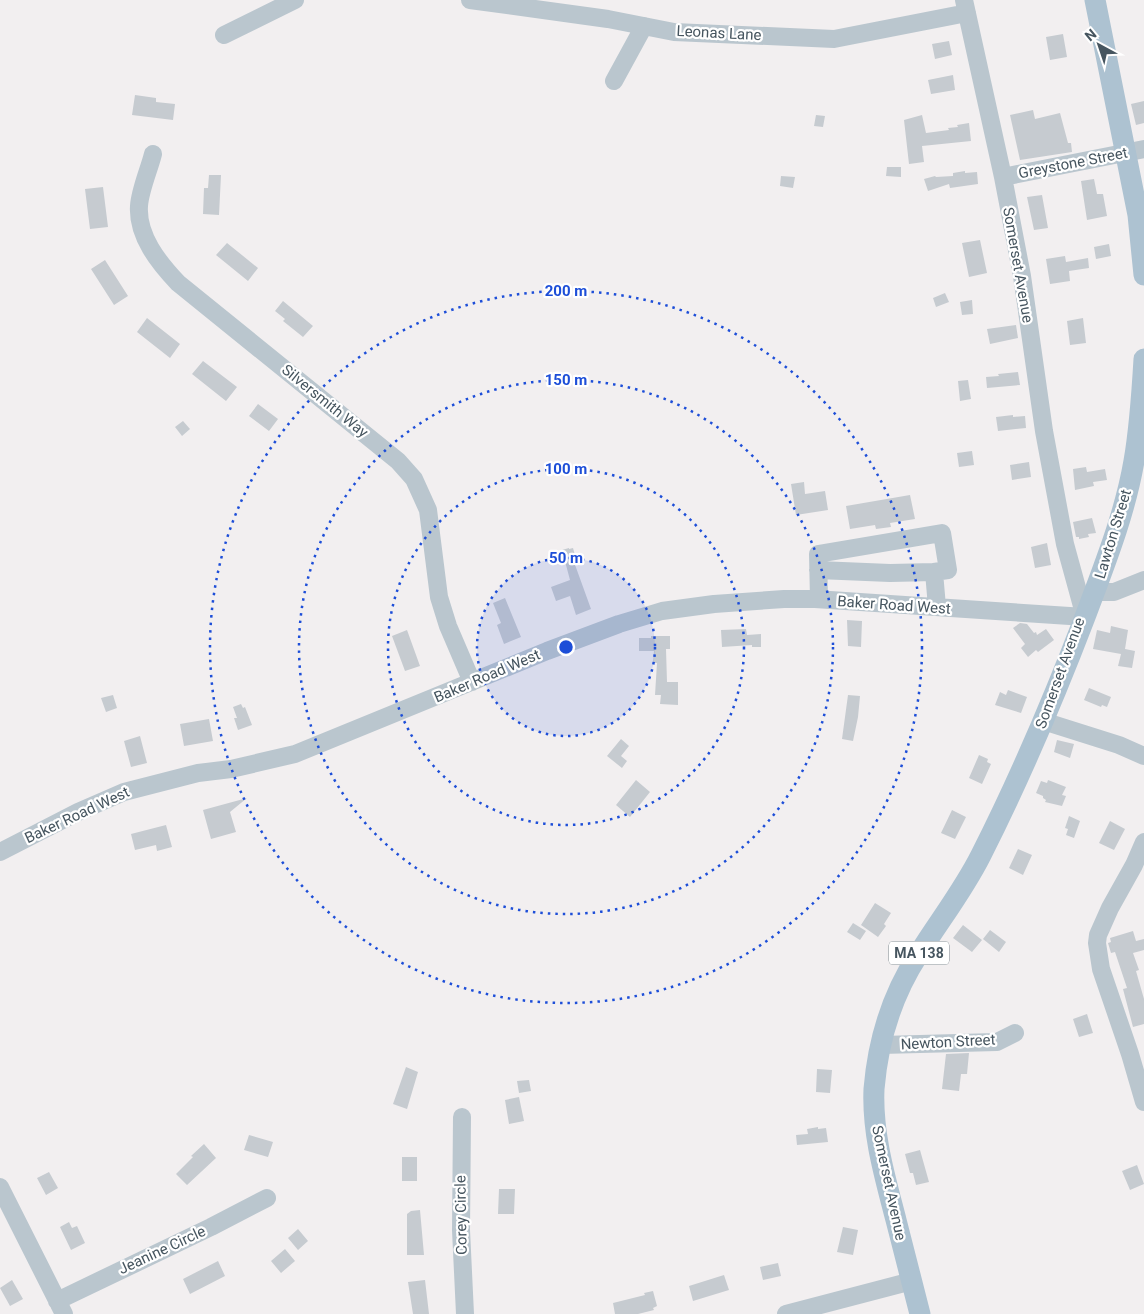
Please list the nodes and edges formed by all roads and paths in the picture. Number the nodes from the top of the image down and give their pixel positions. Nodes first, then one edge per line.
1 (295, 0) edge
2 (470, 0) edge
3 (1095, 0) edge
4 (966, 7) edge
5 (644, 26) junction
6 (224, 34) dead end
7 (614, 81) dead end
8 (1135, 151) edge
9 (153, 154) dead end
10 (1003, 177) junction
11 (1144, 276) edge
12 (1144, 359) edge
13 (818, 570) junction
14 (934, 572) junction
15 (1144, 580) edge
16 (1095, 592) junction
17 (818, 599) junction
18 (937, 607) junction
19 (1085, 617) junction
20 (472, 682) junction
21 (1044, 721) junction
22 (1144, 756) edge
23 (1144, 842) edge
24 (0, 852) edge
25 (1015, 1033) dead end
26 (881, 1045) junction
27 (1144, 1102) edge
28 (462, 1117) dead end
29 (0, 1187) edge
30 (267, 1198) dead end
31 (912, 1281) junction
32 (60, 1307) edge
33 (466, 1314) edge
34 (786, 1314) edge
35 (920, 1314) edge

1 - 6 street
2 - 5 street, Leonas Lane
3 - 8 main road
4 - 5 street, Leonas Lane
4 - 10 street, Somerset Avenue
5 - 7 street
8 - 10 street, Greystone Street
8 - 11 main road
9 - 20 street, Silversmith Way
10 - 19 street, Somerset Avenue
12 - 16 main road, Lawton Street / MA 138
13 - 14 street
13 - 14 street
13 - 17 street
14 - 18 street
15 - 16 street
16 - 19 main road, Lawton Street / MA 138
17 - 18 street, Baker Road West
17 - 20 street, Baker Road West
18 - 19 street, Baker Road West
19 - 21 main road, Somerset Avenue / MA 138
20 - 24 street, Baker Road West
21 - 22 street
21 - 26 main road, Somerset Avenue / MA 138
23 - 27 street
25 - 26 street, Newton Street
26 - 31 main road, Somerset Avenue / MA 138
28 - 33 street, Corey Circle
29 - 32 street
30 - 32 street, Jeanine Circle
31 - 34 street
31 - 35 main road, Somerset Avenue / MA 138

